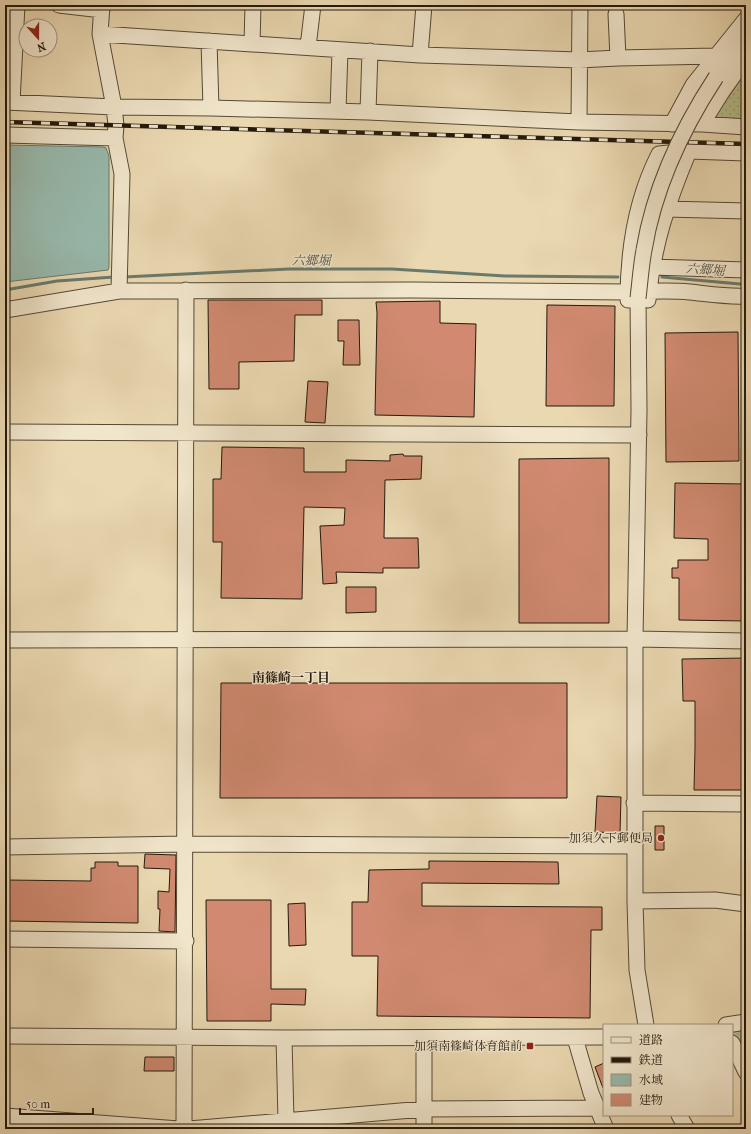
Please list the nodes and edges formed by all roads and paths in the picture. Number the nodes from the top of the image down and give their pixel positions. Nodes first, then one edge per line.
1 (17, 5) edge
2 (59, 5) edge
3 (253, 5) edge
4 (313, 5) edge
5 (424, 5) edge
6 (580, 5) edge
7 (102, 7) edge
8 (616, 14) dead end
9 (746, 19) edge
10 (100, 34) junction
11 (746, 38) edge
12 (209, 41) junction
13 (252, 44) junction
14 (10, 48) edge
15 (308, 48) junction
16 (340, 50) junction
17 (370, 52) junction
18 (420, 55) junction
19 (716, 56) junction
20 (618, 58) junction
21 (746, 58) edge
22 (579, 60) junction
23 (8, 102) edge
24 (114, 107) junction
25 (211, 108) junction
26 (338, 111) junction
27 (368, 112) junction
28 (579, 122) junction
29 (672, 124) junction
30 (702, 124) junction
31 (746, 127) edge
32 (5, 135) edge
33 (115, 138) junction
34 (689, 152) junction
35 (746, 153) edge
36 (666, 209) junction
37 (746, 211) edge
38 (652, 267) junction
39 (746, 270) edge
40 (186, 290) junction
41 (119, 291) junction
42 (638, 294) junction
43 (746, 296) edge
44 (5, 310) edge
45 (5, 432) edge
46 (186, 433) junction
47 (639, 435) junction
48 (5, 640) edge
49 (186, 640) junction
50 (635, 640) junction
51 (746, 641) edge
52 (634, 803) junction
53 (746, 804) edge
54 (186, 844) junction
55 (635, 846) junction
56 (5, 847) edge
57 (635, 901) junction
58 (746, 904) edge
59 (5, 939) edge
60 (186, 941) junction
61 (746, 1022) edge
62 (646, 1024) edge
63 (733, 1024) edge
64 (5, 1036) edge
65 (184, 1037) junction
66 (603, 1037) edge
67 (284, 1038) junction
68 (424, 1038) junction
69 (575, 1038) junction
70 (733, 1045) edge
71 (746, 1072) edge
72 (597, 1108) junction
73 (424, 1109) junction
74 (5, 1116) edge
75 (680, 1116) edge
76 (286, 1121) junction
77 (77, 1125) edge
78 (130, 1127) edge
79 (179, 1129) edge
80 (184, 1129) edge
81 (189, 1129) edge
82 (424, 1129) edge
83 (606, 1129) edge
84 (687, 1129) edge

1 - 14 street
2 - 7 street
3 - 13 street
4 - 15 street
5 - 18 street
6 - 22 street
7 - 10 street
8 - 20 street
9 - 19 street
10 - 12 street
10 - 24 street
11 - 42 street, bridge
12 - 13 street
12 - 25 street
13 - 15 street
14 - 23 street
15 - 16 street
16 - 17 street
16 - 26 street
17 - 18 street
17 - 27 street
18 - 22 street
19 - 20 street
19 - 29 street
20 - 22 street
21 - 30 street
22 - 28 street
23 - 24 street
24 - 25 street
24 - 33 street
25 - 26 street
26 - 27 street
27 - 28 street
28 - 29 street
29 - 30 street
30 - 31 street
32 - 33 street
33 - 41 street
34 - 35 street
34 - 36 street
34 - 42 street
36 - 37 street
36 - 38 street
38 - 39 street
38 - 42 street
40 - 41 street
40 - 42 street
40 - 46 street
41 - 44 street
42 - 43 street
42 - 47 street
45 - 46 street
46 - 47 street
46 - 49 street
47 - 50 street
48 - 49 street
49 - 50 street
49 - 54 street
50 - 51 street
50 - 52 street
52 - 53 street
52 - 55 street
54 - 55 street
54 - 56 street
54 - 60 street
55 - 57 street
57 - 58 street
57 - 62 street
59 - 60 street
60 - 65 street
61 - 63 street
64 - 65 street
65 - 67 street
65 - 80 street
66 - 69 street
67 - 68 street
67 - 76 street
68 - 69 street
68 - 73 street
69 - 72 street
70 - 71 street
72 - 73 street
72 - 83 street
73 - 76 street
73 - 82 street
74 - 77 street
75 - 84 street
76 - 81 street
77 - 78 street
78 - 79 street

